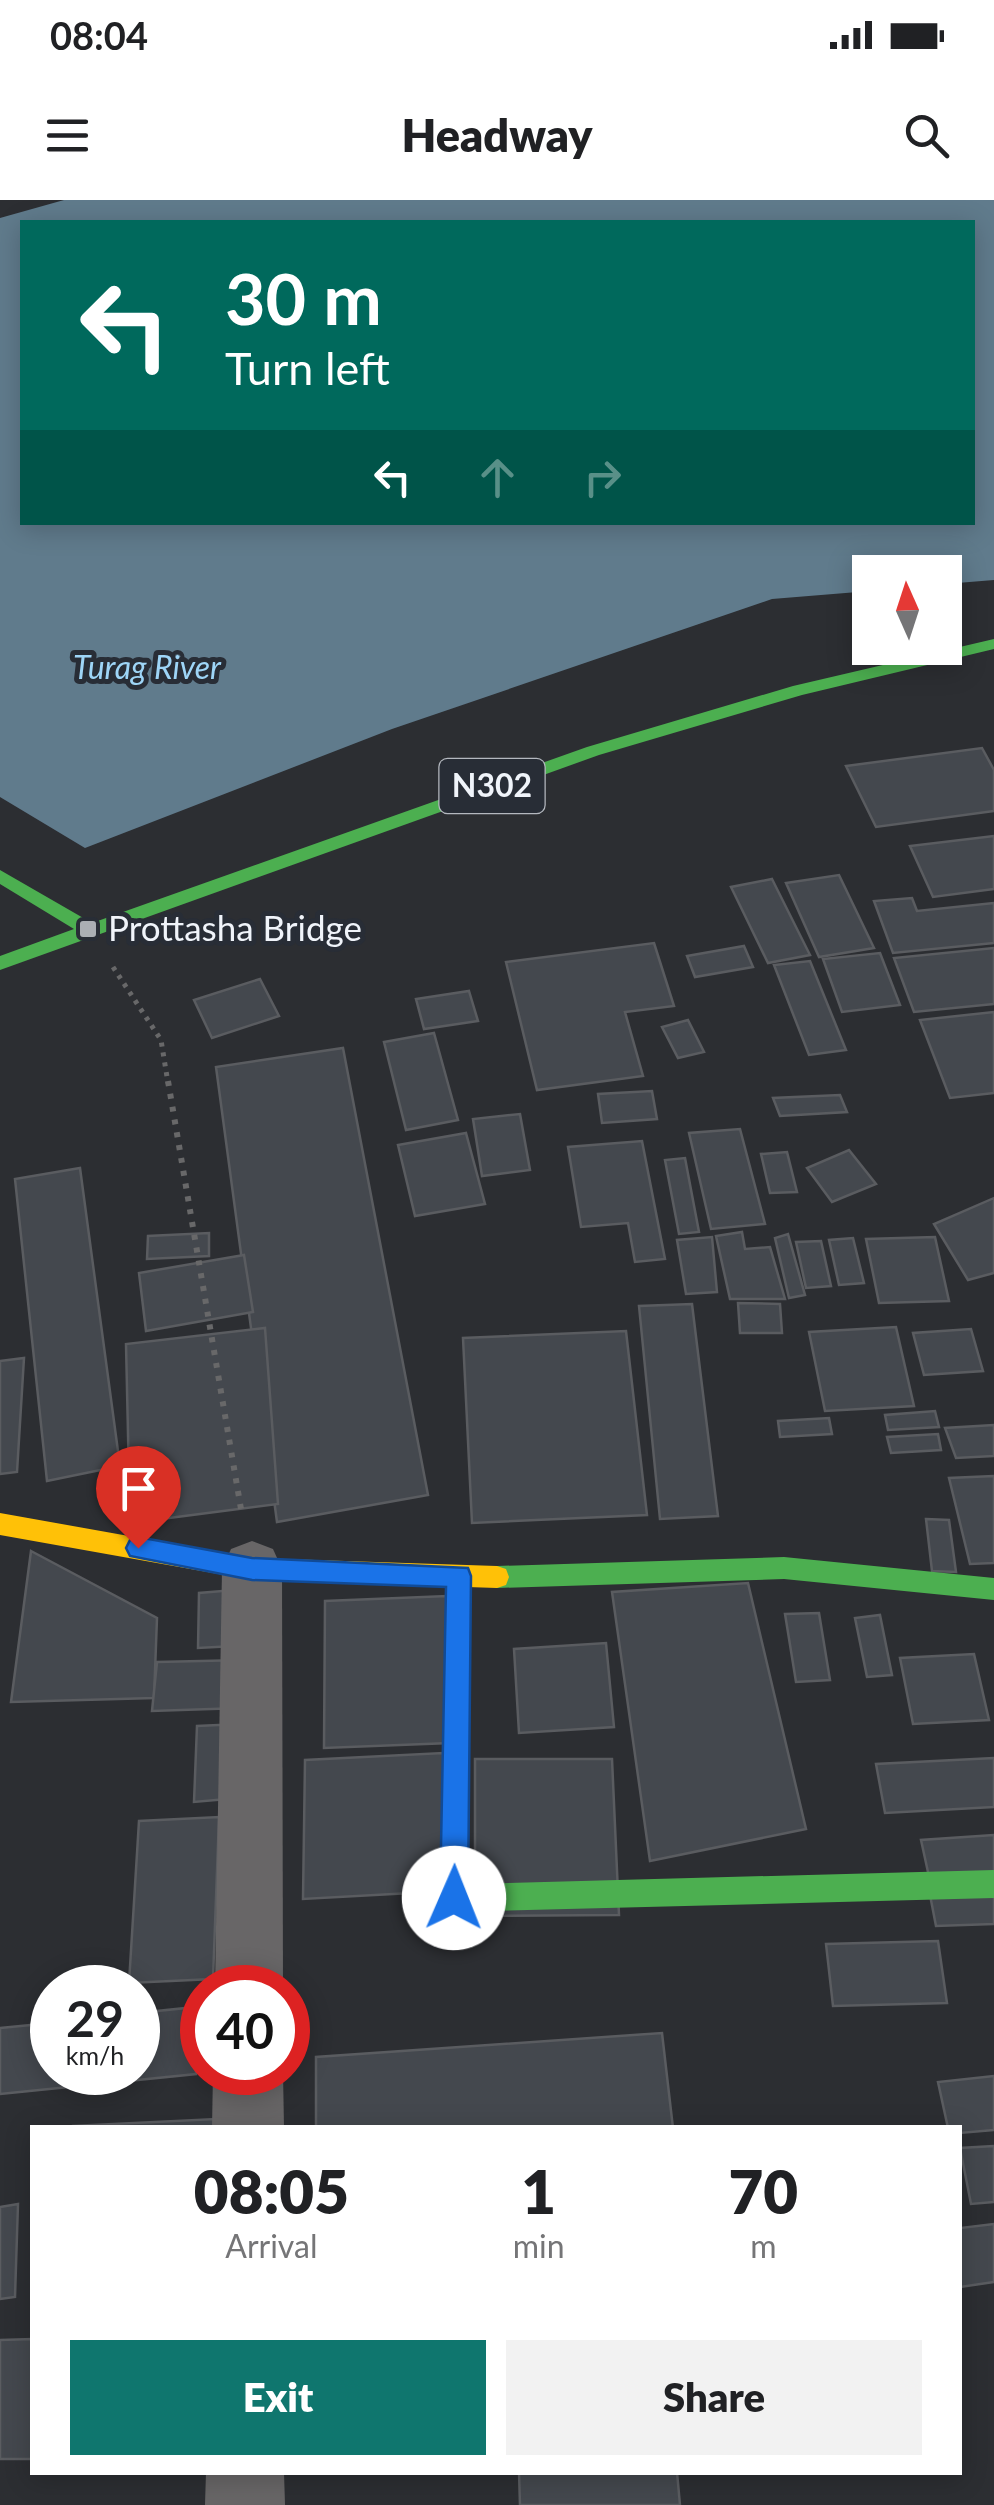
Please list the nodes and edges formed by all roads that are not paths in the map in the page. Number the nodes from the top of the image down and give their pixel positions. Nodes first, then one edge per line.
1 (994, 644) edge
2 (0, 876) edge
3 (88, 929) junction
4 (0, 963) edge
5 (0, 1524) edge
6 (252, 1569) junction
7 (459, 1576) junction
8 (992, 1595) edge
9 (994, 1884) edge
10 (249, 1965) edge
11 (248, 2095) edge
12 (248, 2125) edge
13 (245, 2475) edge
14 (245, 2505) edge

1 - 3 main road, N302
2 - 3 main road
3 - 4 main road, N302
5 - 6 main road
6 - 7 main road
6 - 10 street
7 - 8 main road
7 - 9 main road
11 - 12 street
13 - 14 street

